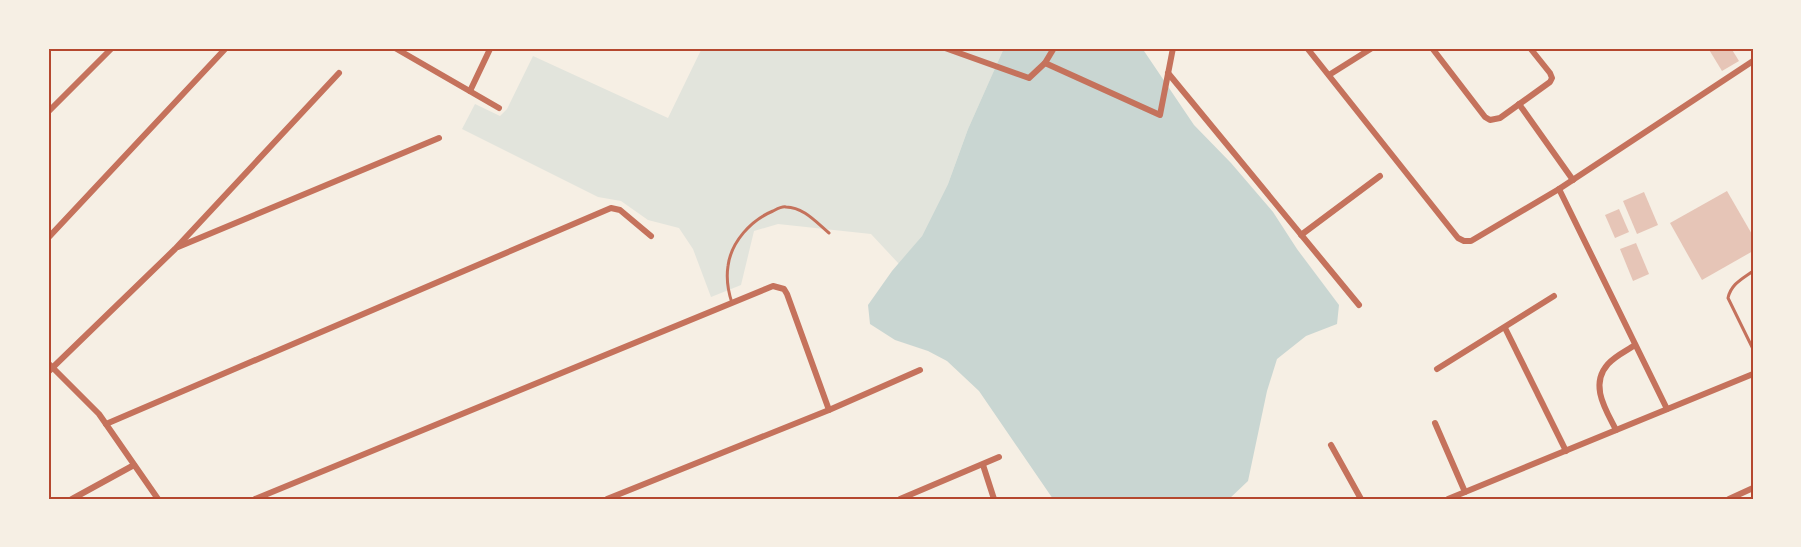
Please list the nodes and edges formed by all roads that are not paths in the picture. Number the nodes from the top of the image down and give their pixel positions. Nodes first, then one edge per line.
1 (112, 48) edge
2 (226, 48) edge
3 (395, 48) edge
4 (945, 48) edge
5 (1054, 48) edge
6 (1173, 48) edge
7 (1307, 48) edge
8 (1372, 48) edge
9 (1432, 48) edge
10 (1530, 48) edge
11 (490, 49) edge
12 (408, 51) edge
13 (1753, 61) edge
14 (1045, 63) junction
15 (339, 73) dead end
16 (1168, 73) junction
17 (1329, 75) junction
18 (470, 91) junction
19 (1519, 104) junction
20 (499, 108) dead end
21 (48, 112) edge
22 (439, 138) dead end
23 (1380, 176) dead end
24 (1573, 180) junction
25 (1559, 189) junction
26 (829, 233) dead end
27 (1301, 235) junction
28 (651, 236) dead end
29 (48, 238) edge
30 (175, 249) junction
31 (1753, 271) edge
32 (1554, 296) dead end
33 (732, 303) junction
34 (1359, 305) dead end
35 (1505, 327) junction
36 (1635, 345) junction
37 (1753, 349) edge
38 (50, 367) edge
39 (1437, 369) dead end
40 (920, 370) dead end
41 (1753, 374) edge
42 (829, 410) junction
43 (1667, 410) junction
44 (1435, 423) dead end
45 (106, 424) junction
46 (1616, 430) junction
47 (1331, 445) dead end
48 (1566, 451) junction
49 (999, 457) dead end
50 (135, 465) junction
51 (982, 465) junction
52 (1753, 488) edge
53 (1465, 492) junction
54 (72, 499) edge
55 (158, 499) edge
56 (255, 499) edge
57 (607, 499) edge
58 (900, 499) edge
59 (994, 499) edge
60 (1361, 499) edge
61 (1448, 499) edge
62 (1729, 499) edge

1 - 21 street
2 - 29 street
3 - 12 street
4 - 14 street
5 - 14 street
6 - 16 street
7 - 17 street
8 - 17 street
9 - 19 street
10 - 19 street
11 - 18 street
12 - 18 street
13 - 24 street
14 - 16 street
15 - 30 street
16 - 27 street
17 - 25 street
18 - 20 street
19 - 24 street
22 - 30 street
23 - 27 street
24 - 25 street
25 - 36 street
26 - 33 lane
27 - 34 street
28 - 45 street
30 - 38 street
31 - 37 lane
32 - 35 street
33 - 42 street
33 - 56 street
35 - 39 street
35 - 48 street
36 - 43 street
36 - 46 street
38 - 45 street
40 - 42 street
41 - 43 street
42 - 57 street
43 - 46 street
44 - 53 street
45 - 50 street
46 - 48 street
47 - 60 street
48 - 53 street
49 - 51 street
50 - 54 street
50 - 55 street
51 - 58 street
51 - 59 street
52 - 62 street
53 - 61 street

